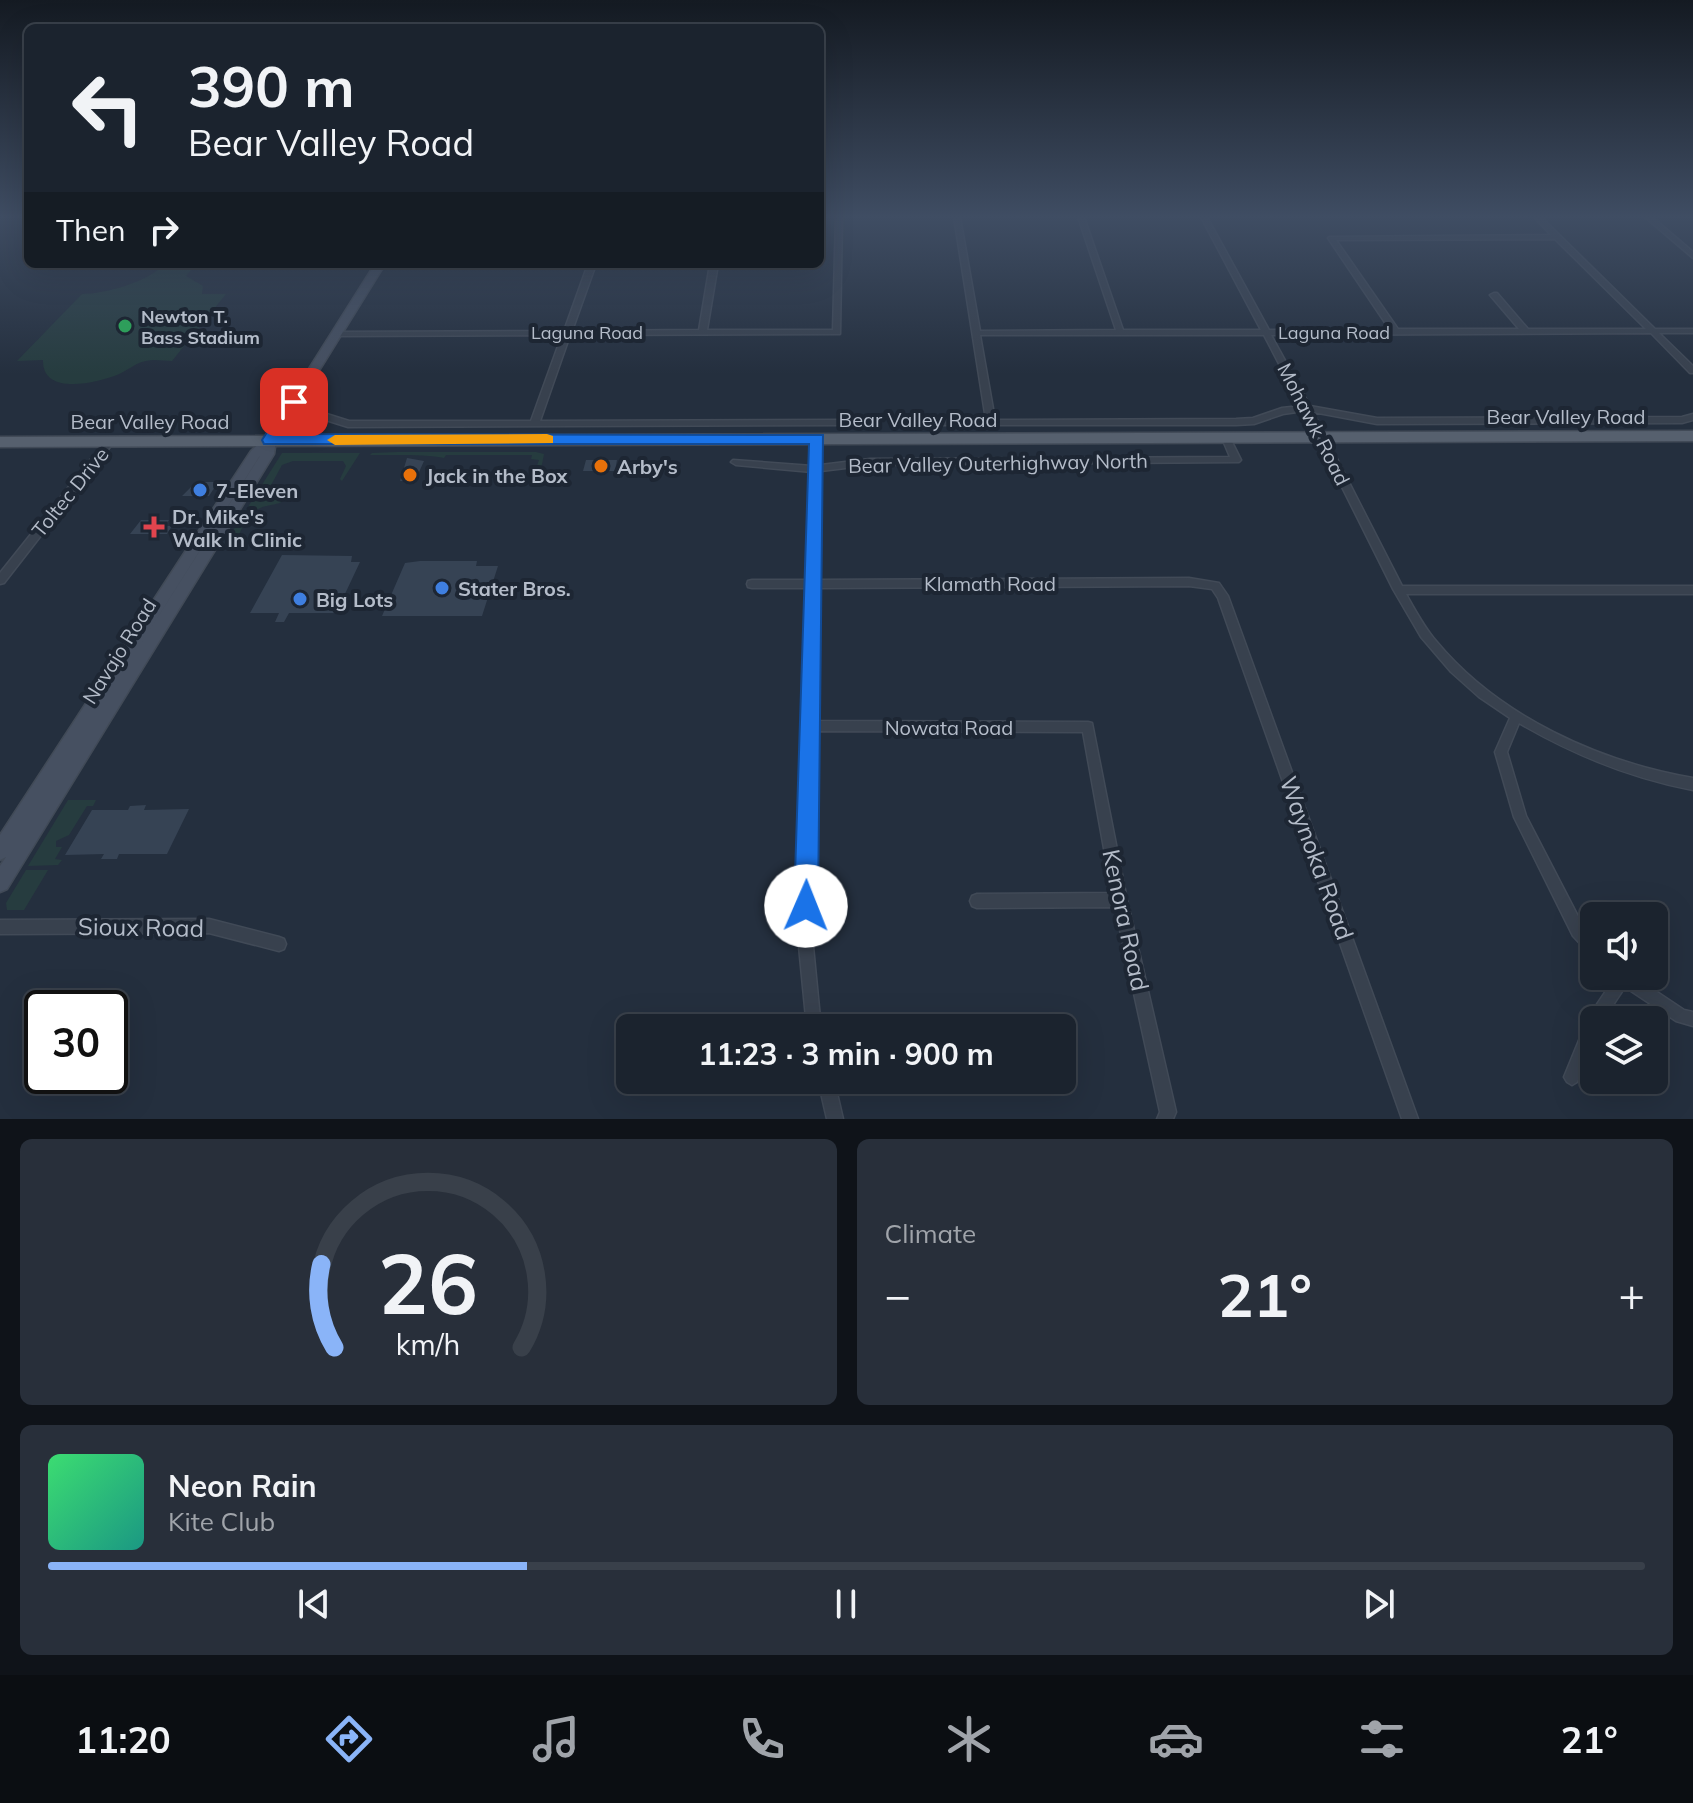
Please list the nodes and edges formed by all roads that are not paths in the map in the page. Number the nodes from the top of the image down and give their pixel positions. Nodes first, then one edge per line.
1 (377, 269) edge
2 (590, 269) edge
3 (713, 269) edge
4 (838, 269) edge
5 (966, 269) edge
6 (1099, 269) edge
7 (1232, 269) edge
8 (1352, 269) edge
9 (1589, 269) edge
10 (1494, 295) dead end
11 (1395, 331) junction
12 (1525, 331) junction
13 (1652, 331) junction
14 (1693, 331) edge
15 (703, 332) junction
16 (1120, 332) junction
17 (1266, 332) junction
18 (569, 333) junction
19 (976, 333) junction
20 (336, 334) junction
21 (1693, 371) edge
22 (1307, 408) junction
23 (288, 411) junction
24 (1693, 417) edge
25 (535, 423) junction
26 (840, 423) dead end
27 (916, 423) dead end
28 (991, 423) junction
29 (1693, 436) edge
30 (1320, 437) junction
31 (1226, 438) junction
32 (817, 439) junction
33 (270, 440) junction
34 (110, 441) junction
35 (0, 442) edge
36 (736, 462) dead end
37 (816, 469) junction
38 (0, 580) edge
39 (752, 584) dead end
40 (814, 584) junction
41 (1399, 590) junction
42 (1693, 590) edge
43 (1223, 596) joint
44 (1516, 716) junction
45 (810, 726) junction
46 (1088, 727) joint
47 (1693, 784) edge
48 (0, 851) edge
49 (0, 883) edge
50 (1120, 900) junction
51 (977, 901) dead end
52 (0, 927) edge
53 (1580, 933) edge
54 (279, 944) dead end
55 (1641, 990) edge
56 (813, 1014) edge
57 (1693, 1019) edge
58 (1580, 1056) edge
59 (1572, 1077) dead end
60 (829, 1094) edge
61 (1166, 1115) edge
62 (835, 1119) edge
63 (1410, 1119) edge

1 - 20 main road, Navajo Road
2 - 18 street
3 - 15 street
4 - 15 street, Laguna Road
5 - 19 street
6 - 16 street
7 - 17 street, Mohawk Road
8 - 11 street
9 - 13 street
10 - 12 street
11 - 12 street, Laguna Road
11 - 17 street, Laguna Road
12 - 13 street, Laguna Road
13 - 14 street, Laguna Road
13 - 21 street
15 - 18 street, Laguna Road
16 - 17 street, Laguna Road
16 - 19 street, Laguna Road
17 - 22 street, Mohawk Road
18 - 20 street, Laguna Road
18 - 25 street
19 - 28 street
20 - 23 main road, Navajo Road
22 - 24 street
22 - 28 street
22 - 30 street, Mohawk Road
23 - 25 street
23 - 33 main road, Navajo Road
25 - 26 street
27 - 28 street
29 - 30 main road, Bear Valley Road
30 - 31 main road, Bear Valley Road
30 - 41 street, Mohawk Road
31 - 32 main road, Bear Valley Road
31 - 37 street, Bear Valley Outerhighway North
32 - 33 main road, Bear Valley Road
32 - 37 street
33 - 34 main road, Bear Valley Road
33 - 48 main road, Navajo Road
33 - 49 main road, Navajo Road
34 - 35 main road, Bear Valley Road
34 - 38 street, Toltec Drive
36 - 37 street, Bear Valley Outerhighway North
37 - 40 street
39 - 40 street, Klamath Road
40 - 43 street, Klamath Road
40 - 45 street
41 - 42 street
41 - 44 street, Mohawk Road
43 - 63 street, Waynoka Road
44 - 47 street, Mohawk Road
44 - 53 street
45 - 46 street, Nowata Road
45 - 56 street
46 - 50 street, Kenora Road
50 - 51 street
50 - 61 street, Kenora Road
52 - 54 street, Sioux Road
55 - 57 street
58 - 59 street
60 - 62 street

